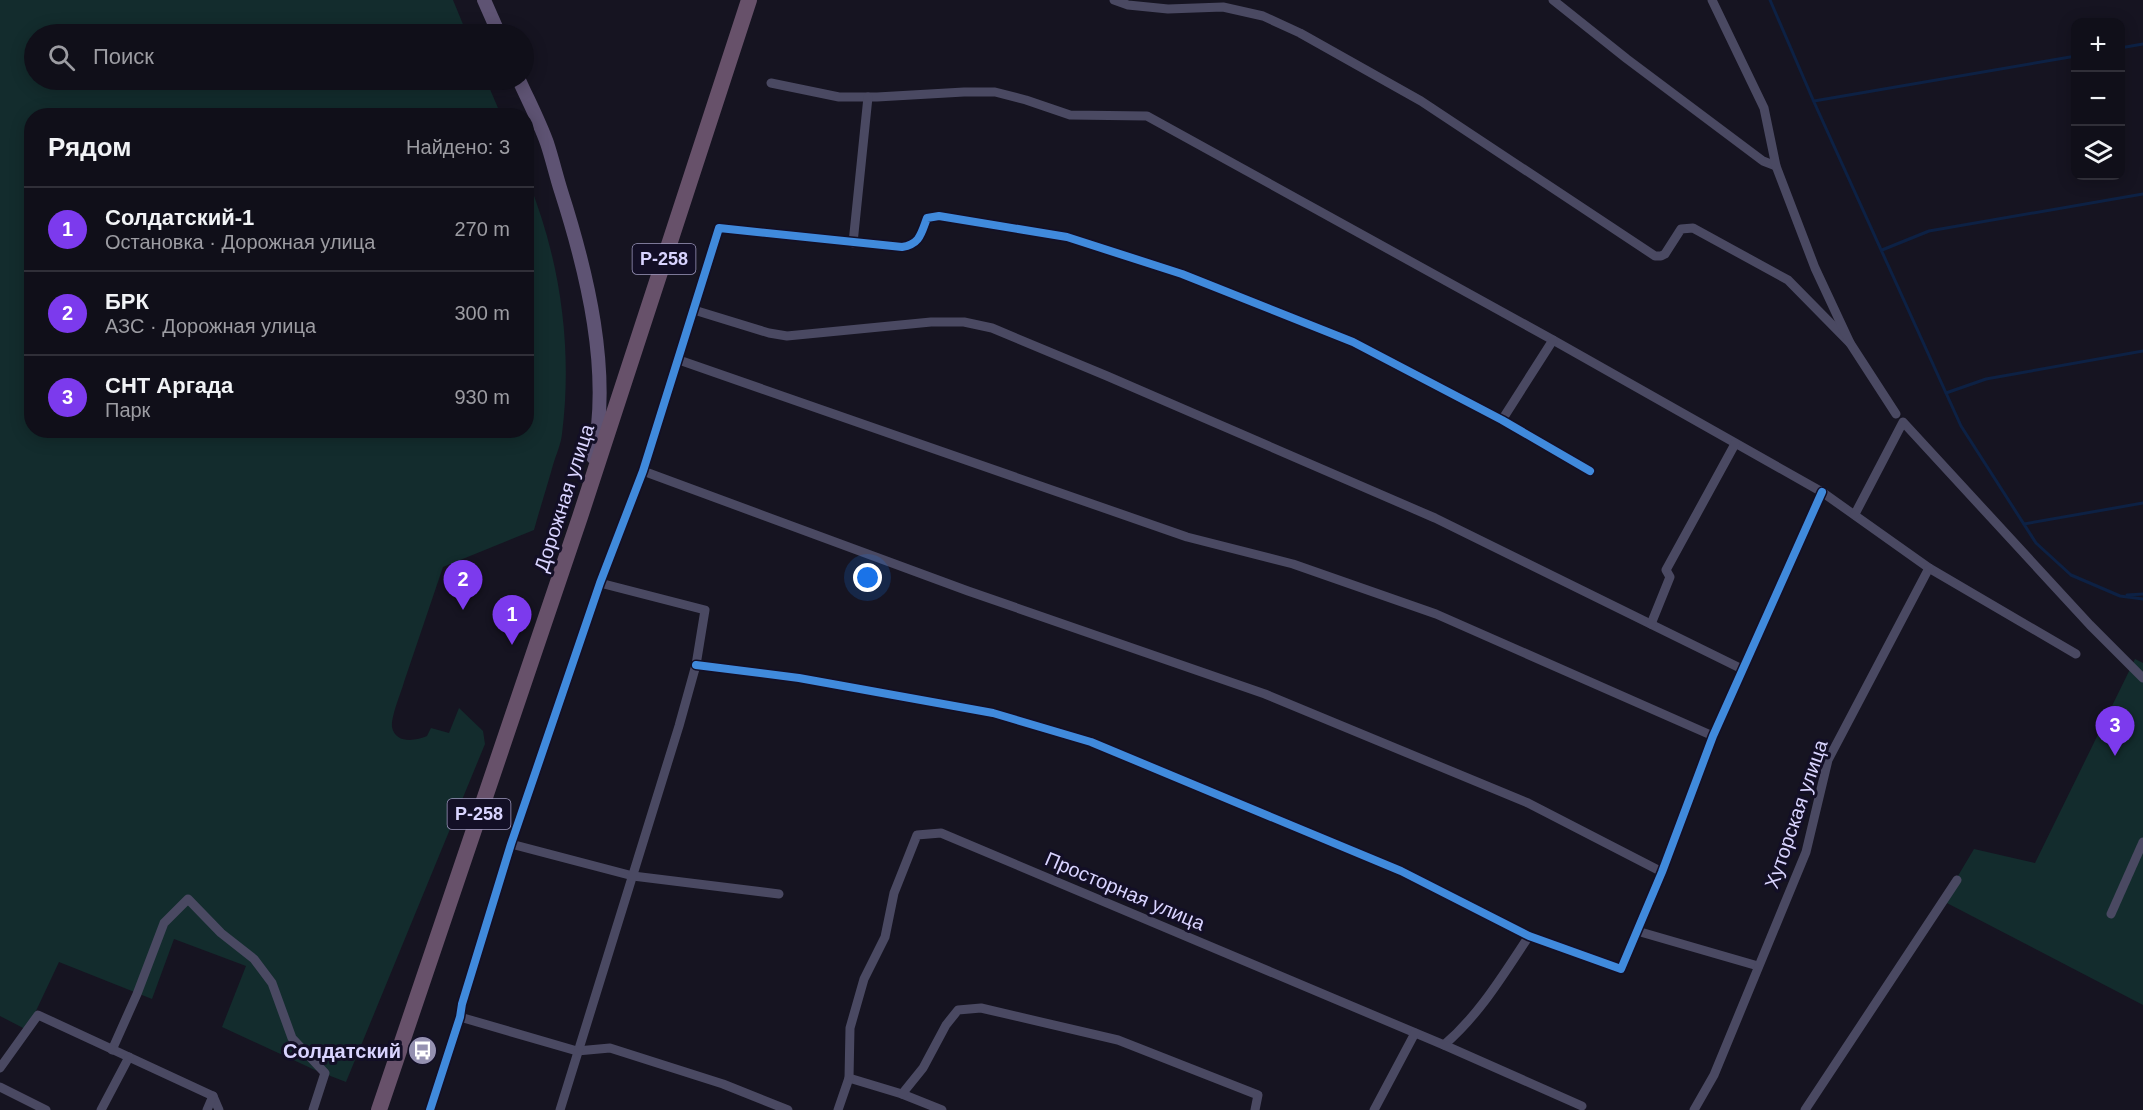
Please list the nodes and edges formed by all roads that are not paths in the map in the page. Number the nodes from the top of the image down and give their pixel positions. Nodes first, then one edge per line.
1 (484, 0) edge
2 (749, 0) edge
3 (1114, 0) edge
4 (1553, 0) edge
5 (1712, 0) edge
6 (1188, 3) edge
7 (495, 24) edge
8 (771, 82) dead end
9 (524, 90) edge
10 (868, 97) junction
11 (532, 108) edge
12 (534, 113) edge
13 (1776, 166) junction
14 (853, 243) junction
15 (694, 310) junction
16 (1553, 340) junction
17 (1850, 343) junction
18 (679, 360) junction
19 (1896, 414) dead end
20 (1502, 420) junction
21 (1735, 444) junction
22 (643, 471) junction
23 (1590, 471) dead end
24 (1822, 492) junction
25 (1855, 514) junction
26 (580, 517) junction
27 (1929, 567) junction
28 (600, 583) junction
29 (1651, 624) junction
30 (2076, 654) dead end
31 (696, 665) junction
32 (1742, 669) junction
33 (2143, 678) edge
34 (1713, 736) junction
35 (2143, 842) edge
36 (511, 844) junction
37 (1662, 872) junction
38 (633, 876) junction
39 (1957, 880) dead end
40 (779, 894) dead end
41 (2111, 914) dead end
42 (1637, 931) junction
43 (1529, 936) junction
44 (1758, 966) junction
45 (460, 1017) junction
46 (1415, 1033) junction
47 (1444, 1045) junction
48 (112, 1050) junction
49 (577, 1051) junction
50 (129, 1057) junction
51 (0, 1068) edge
52 (849, 1078) junction
53 (0, 1087) edge
54 (902, 1094) junction
55 (213, 1096) junction
56 (1582, 1106) dead end
57 (46, 1110) edge
58 (101, 1110) edge
59 (207, 1110) edge
60 (219, 1110) edge
61 (313, 1110) edge
62 (379, 1110) edge
63 (430, 1110) edge
64 (560, 1110) edge
65 (788, 1110) edge
66 (838, 1110) edge
67 (942, 1110) edge
68 (1254, 1110) edge
69 (1374, 1110) edge
70 (1694, 1110) edge
71 (1805, 1110) edge

1 - 7 main road
2 - 26 highway, Дорожная улица / Р-258
3 - 6 street
4 - 13 street
5 - 13 street
6 - 17 street
8 - 10 street
9 - 11 main road
10 - 14 street
10 - 16 street
12 - 26 main road
13 - 17 street
14 - 15 street
14 - 20 street
15 - 18 street
15 - 29 street
16 - 20 street
16 - 21 street
17 - 19 street
18 - 22 street
18 - 34 street
20 - 23 street
21 - 24 street
21 - 29 street
22 - 28 street
22 - 37 street
24 - 25 street
24 - 32 street
25 - 27 street
25 - 33 street
26 - 62 highway, Дорожная улица / Р-258
27 - 30 street
27 - 44 street, Хуторская улица
28 - 31 street
28 - 36 street
29 - 32 street
31 - 38 street
31 - 43 street
32 - 34 street
34 - 37 street
35 - 41 street
36 - 38 street
36 - 45 street
37 - 42 street
38 - 40 street
38 - 49 street
39 - 71 street
42 - 43 street
42 - 44 street
43 - 47 street
44 - 70 street, Хуторская улица
45 - 49 street
45 - 63 street
46 - 47 street, Просторная улица
46 - 52 street, Просторная улица
46 - 69 street
47 - 56 street, Просторная улица
48 - 50 street
48 - 51 street
48 - 61 street
49 - 64 street
49 - 65 street
50 - 55 street
50 - 58 street
52 - 54 street
52 - 66 street, Просторная улица
53 - 57 street
54 - 67 street
54 - 68 street
55 - 59 street
55 - 60 street

